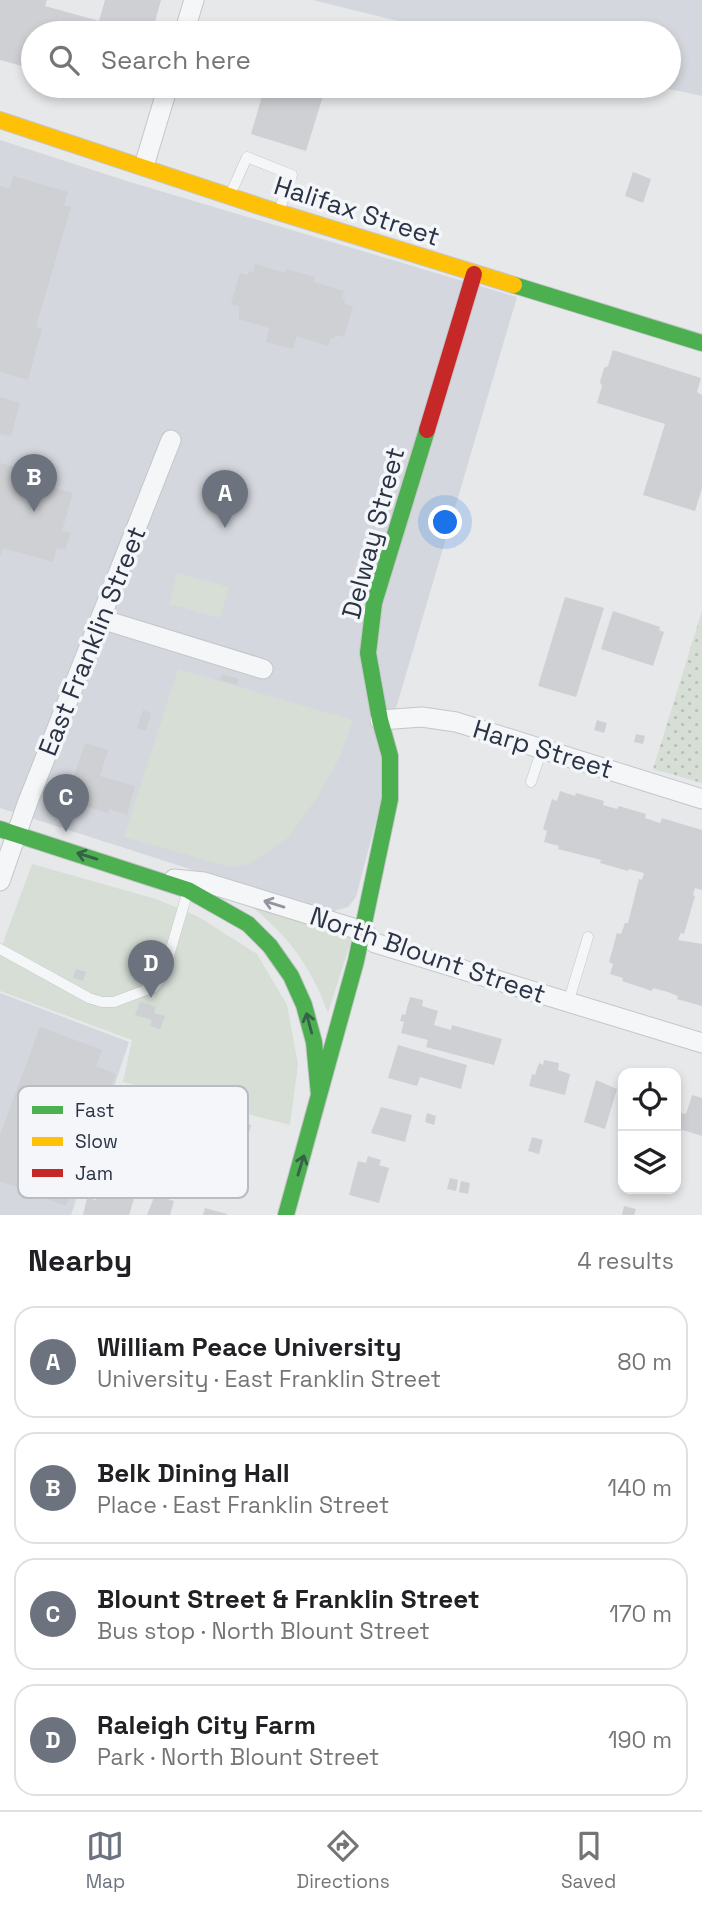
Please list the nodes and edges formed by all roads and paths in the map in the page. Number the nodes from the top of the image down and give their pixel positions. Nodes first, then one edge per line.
1 (194, 0) edge
2 (188, 21) edge
3 (164, 98) edge
4 (0, 120) edge
5 (144, 166) junction
6 (230, 195) junction
7 (278, 212) junction
8 (474, 274) junction
9 (702, 343) edge
10 (171, 440) dead end
11 (101, 619) junction
12 (263, 669) dead end
13 (380, 720) junction
14 (541, 748) junction
15 (531, 782) dead end
16 (702, 799) edge
17 (8, 832) edge
18 (152, 877) joint
19 (0, 881) edge
20 (190, 885) junction
21 (363, 931) junction
22 (588, 937) dead end
23 (0, 949) edge
24 (568, 1003) junction
25 (702, 1043) edge
26 (319, 1095) junction
27 (286, 1215) edge

1 - 2 street
3 - 5 street
4 - 5 street, Halifax Street
5 - 6 street, Halifax Street
6 - 7 street, Halifax Street
6 - 7 lane
7 - 8 street, Halifax Street
8 - 9 street, Halifax Street
8 - 13 street, Delway Street
10 - 11 street, East Franklin Street
11 - 12 street
11 - 17 street, East Franklin Street
13 - 14 street, Harp Street
13 - 21 street, Delway Street
14 - 15 lane
14 - 16 street, Harp Street
18 -> 17 street, North Blount Street
17 - 19 street, East Franklin Street
18 - 20 street, North Blount Street
21 -> 20 street, North Blount Street
20 - 23 lane
26 -> 20 street, North Blount Street
21 - 24 street, North Blount Street
21 - 26 street, Delway Street
22 - 24 lane
24 - 25 street, North Blount Street
27 -> 26 street, North Blount Street

